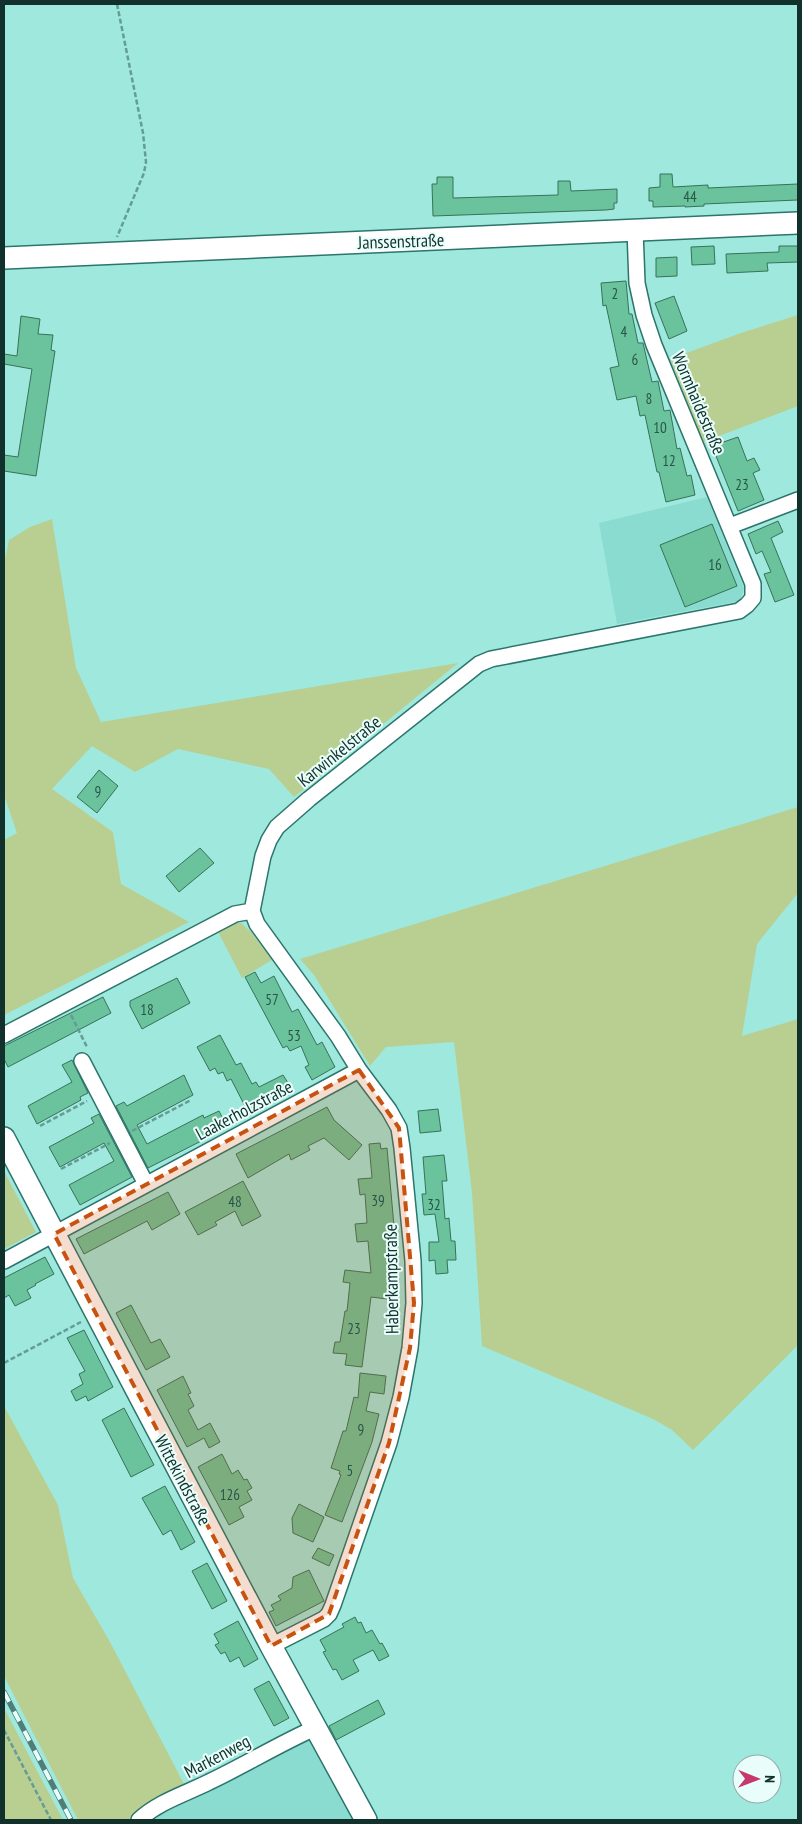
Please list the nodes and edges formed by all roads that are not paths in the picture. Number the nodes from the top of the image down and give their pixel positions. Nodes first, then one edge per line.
1 (798, 223) edge
2 (635, 230) junction
3 (4, 258) edge
4 (798, 500) edge
5 (730, 526) junction
6 (753, 584) joint
7 (252, 911) junction
8 (4, 1035) edge
9 (82, 1061) road end
10 (359, 1070) junction
11 (4, 1138) edge
12 (146, 1184) junction
13 (54, 1234) junction
14 (4, 1261) edge
15 (271, 1646) junction
16 (315, 1728) junction
17 (138, 1820) edge
18 (366, 1820) edge

1 - 2 main road, Janssenstraße
2 - 3 main road, Janssenstraße
2 - 5 street, Wormhaidestraße
4 - 5 street
5 - 6 street, Wormhaidestraße
6 - 7 street, Karwinkelstraße
7 - 8 street
7 - 10 street, Haberkampstraße
9 - 12 street
10 - 12 street, Laakerholzstraße
10 - 15 street, Haberkampstraße
11 - 13 main road, Wittekindstraße
12 - 13 street, Laakerholzstraße
13 - 14 street, Laakerholzstraße
13 - 15 main road, Wittekindstraße
15 - 16 main road, Wittekindstraße
16 - 17 street, Markenweg
16 - 18 main road, Wittekindstraße

